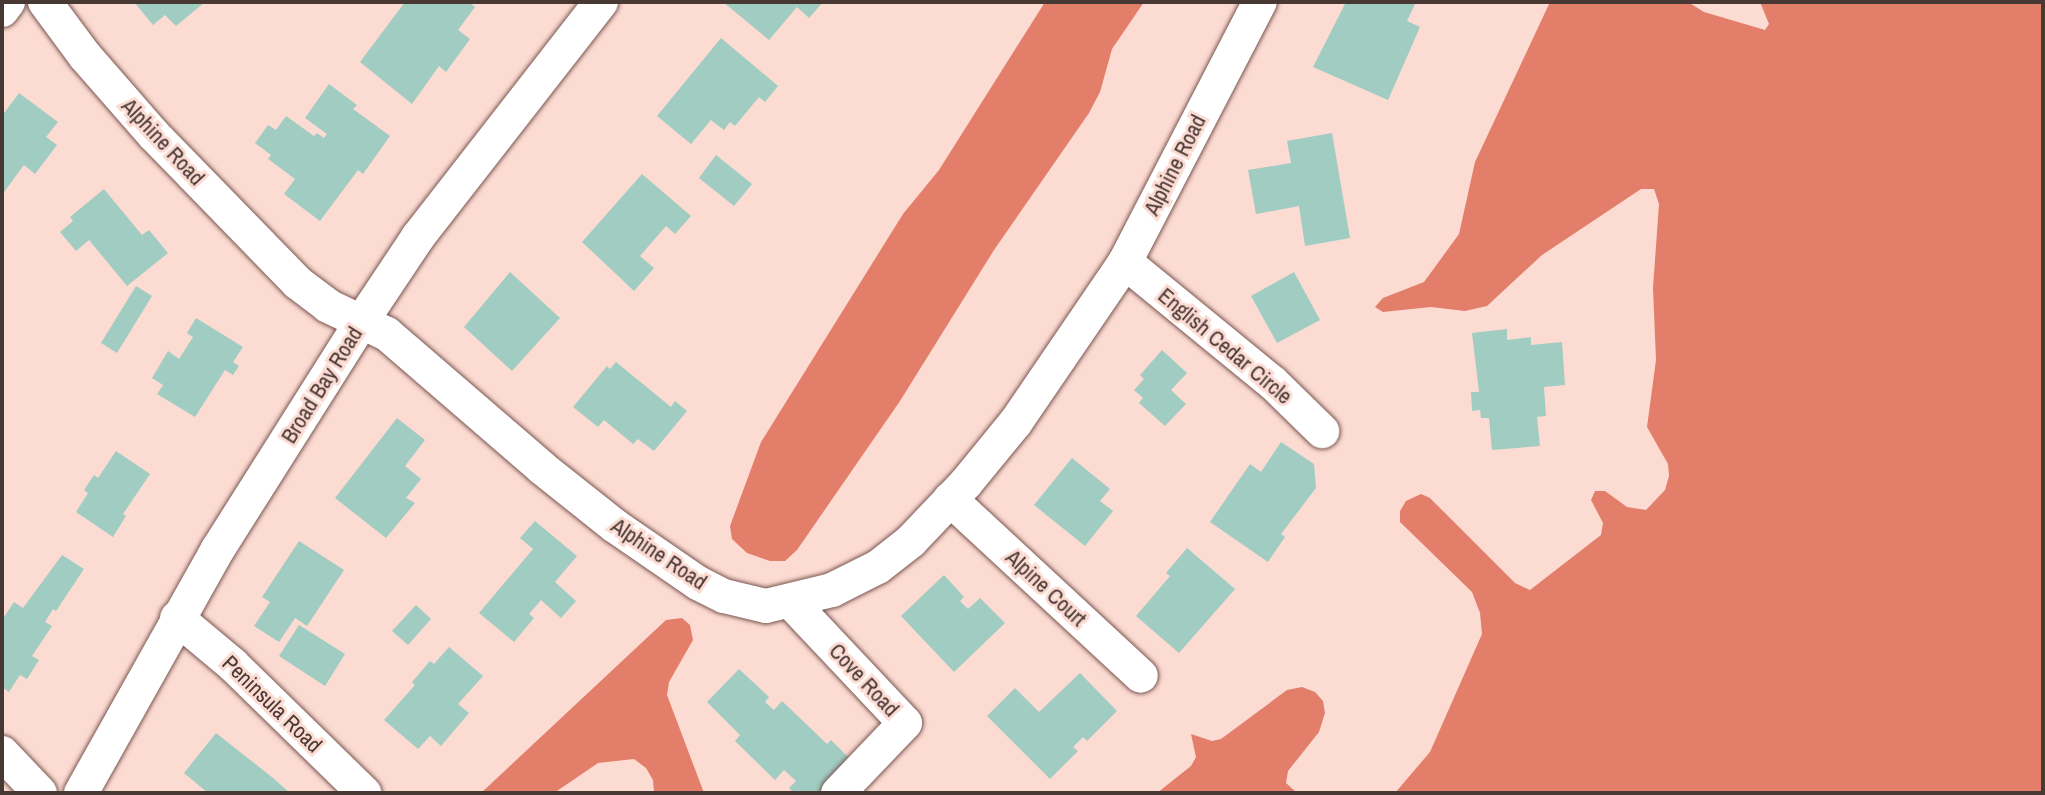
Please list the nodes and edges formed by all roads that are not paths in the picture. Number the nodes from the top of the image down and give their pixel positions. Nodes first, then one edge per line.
1 (8, 2) edge
2 (45, 2) edge
3 (601, 2) edge
4 (1260, 2) edge
5 (2, 10) edge
6 (1125, 262) junction
7 (362, 321) junction
8 (1322, 431) dead end
9 (950, 499) junction
10 (791, 602) junction
11 (177, 618) junction
12 (1141, 676) dead end
13 (2, 753) edge
14 (40, 793) edge
15 (81, 793) edge
16 (364, 793) edge
17 (838, 793) edge

1 - 5 street
2 - 7 street, Alphine Road
3 - 7 street, Broad Bay Road
4 - 6 street, Alphine Road
6 - 8 street, English Cedar Circle
6 - 9 street, Alphine Road
7 - 10 street, Alphine Road
7 - 11 street, Broad Bay Road
9 - 10 street, Alphine Road
9 - 12 street, Alpine Court
10 - 17 street, Cove Road
11 - 15 street, Broad Bay Road
11 - 16 street, Peninsula Road
13 - 14 street

